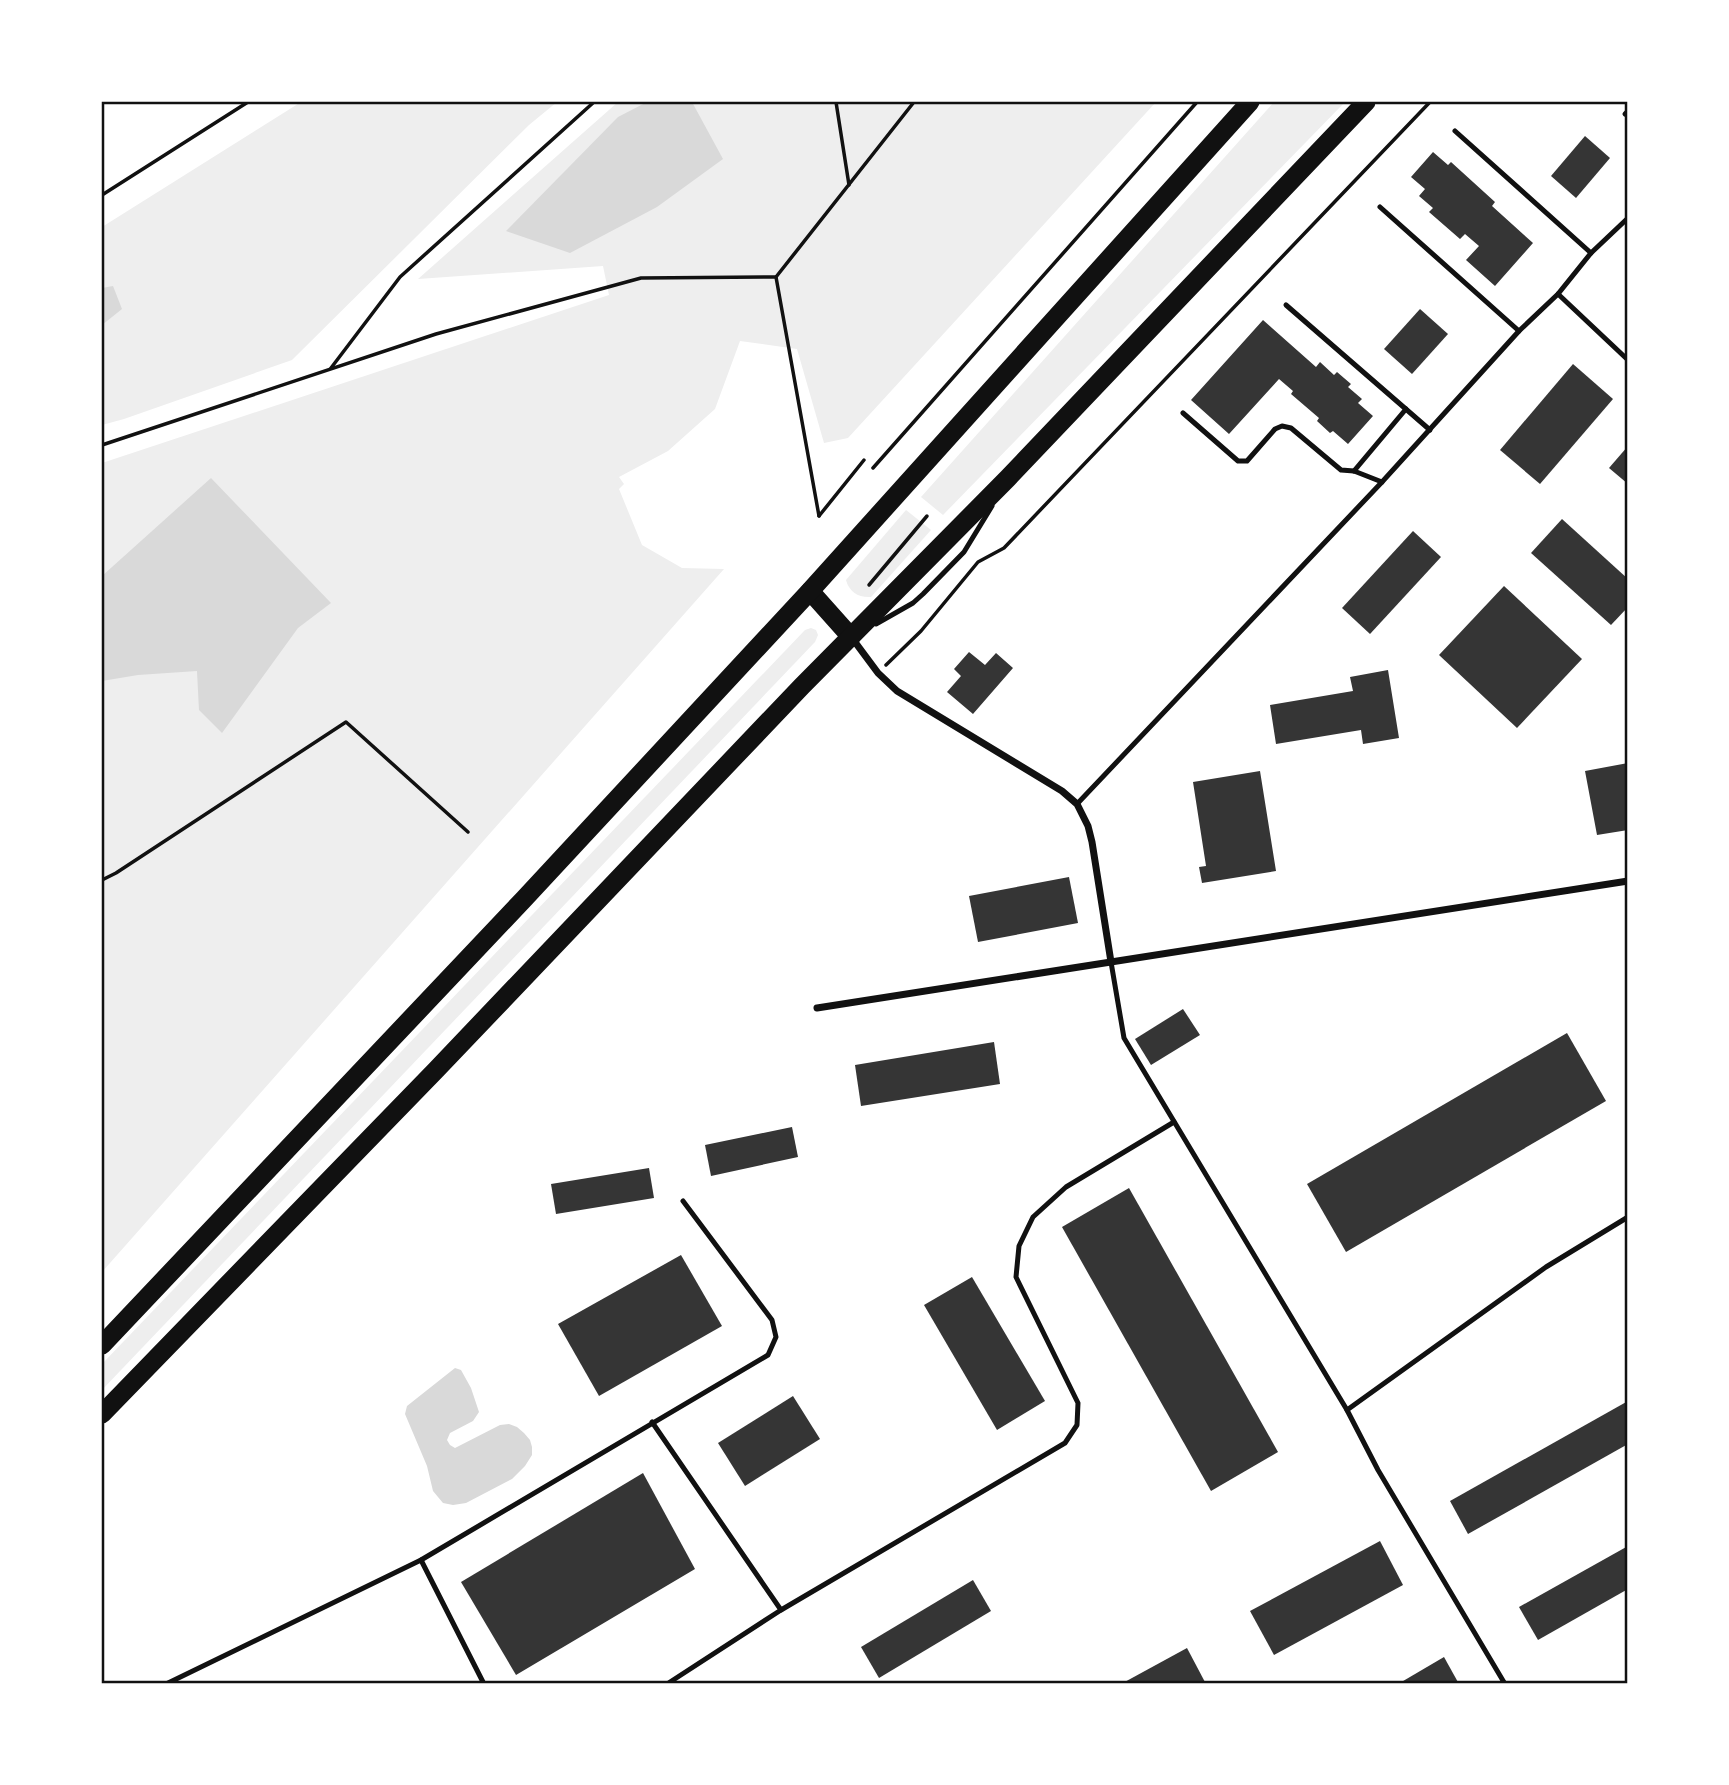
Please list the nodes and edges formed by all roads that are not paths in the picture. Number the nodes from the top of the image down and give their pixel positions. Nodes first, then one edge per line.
1 (1250, 102) edge
2 (1366, 102) edge
3 (1455, 131) dead end
4 (1381, 206) dead end
5 (1628, 218) edge
6 (1591, 253) junction
7 (1558, 293) junction
8 (1286, 304) dead end
9 (1520, 331) junction
10 (1628, 360) edge
11 (1406, 409) junction
12 (1183, 413) dead end
13 (1430, 430) junction
14 (1354, 471) junction
15 (1382, 482) junction
16 (810, 592) junction
17 (851, 637) junction
18 (1077, 804) junction
19 (1628, 880) edge
20 (1111, 962) junction
21 (817, 1008) dead end
22 (1174, 1122) junction
23 (683, 1201) dead end
24 (1628, 1217) edge
25 (102, 1345) edge
26 (1347, 1410) junction
27 (102, 1414) edge
28 (652, 1422) junction
29 (421, 1560) junction
30 (781, 1610) junction
31 (166, 1684) edge
32 (484, 1684) edge
33 (667, 1684) edge
34 (1504, 1684) edge

1 - 16 highway
2 - 17 highway
3 - 6 lane
4 - 9 lane
5 - 6 lane
6 - 7 lane
7 - 9 lane
7 - 10 lane
8 - 11 lane
9 - 13 lane
11 - 13 lane
11 - 14 lane
12 - 14 lane
13 - 15 lane
14 - 15 lane
15 - 18 lane
16 - 17 highway
16 - 25 highway
17 - 18 street
17 - 27 highway
18 - 20 street
19 - 20 street
20 - 21 street
20 - 22 lane
22 - 26 lane
22 - 30 lane
23 - 28 lane
24 - 26 lane
26 - 34 lane
28 - 29 lane
28 - 30 lane
29 - 31 lane
29 - 32 lane
30 - 33 lane

